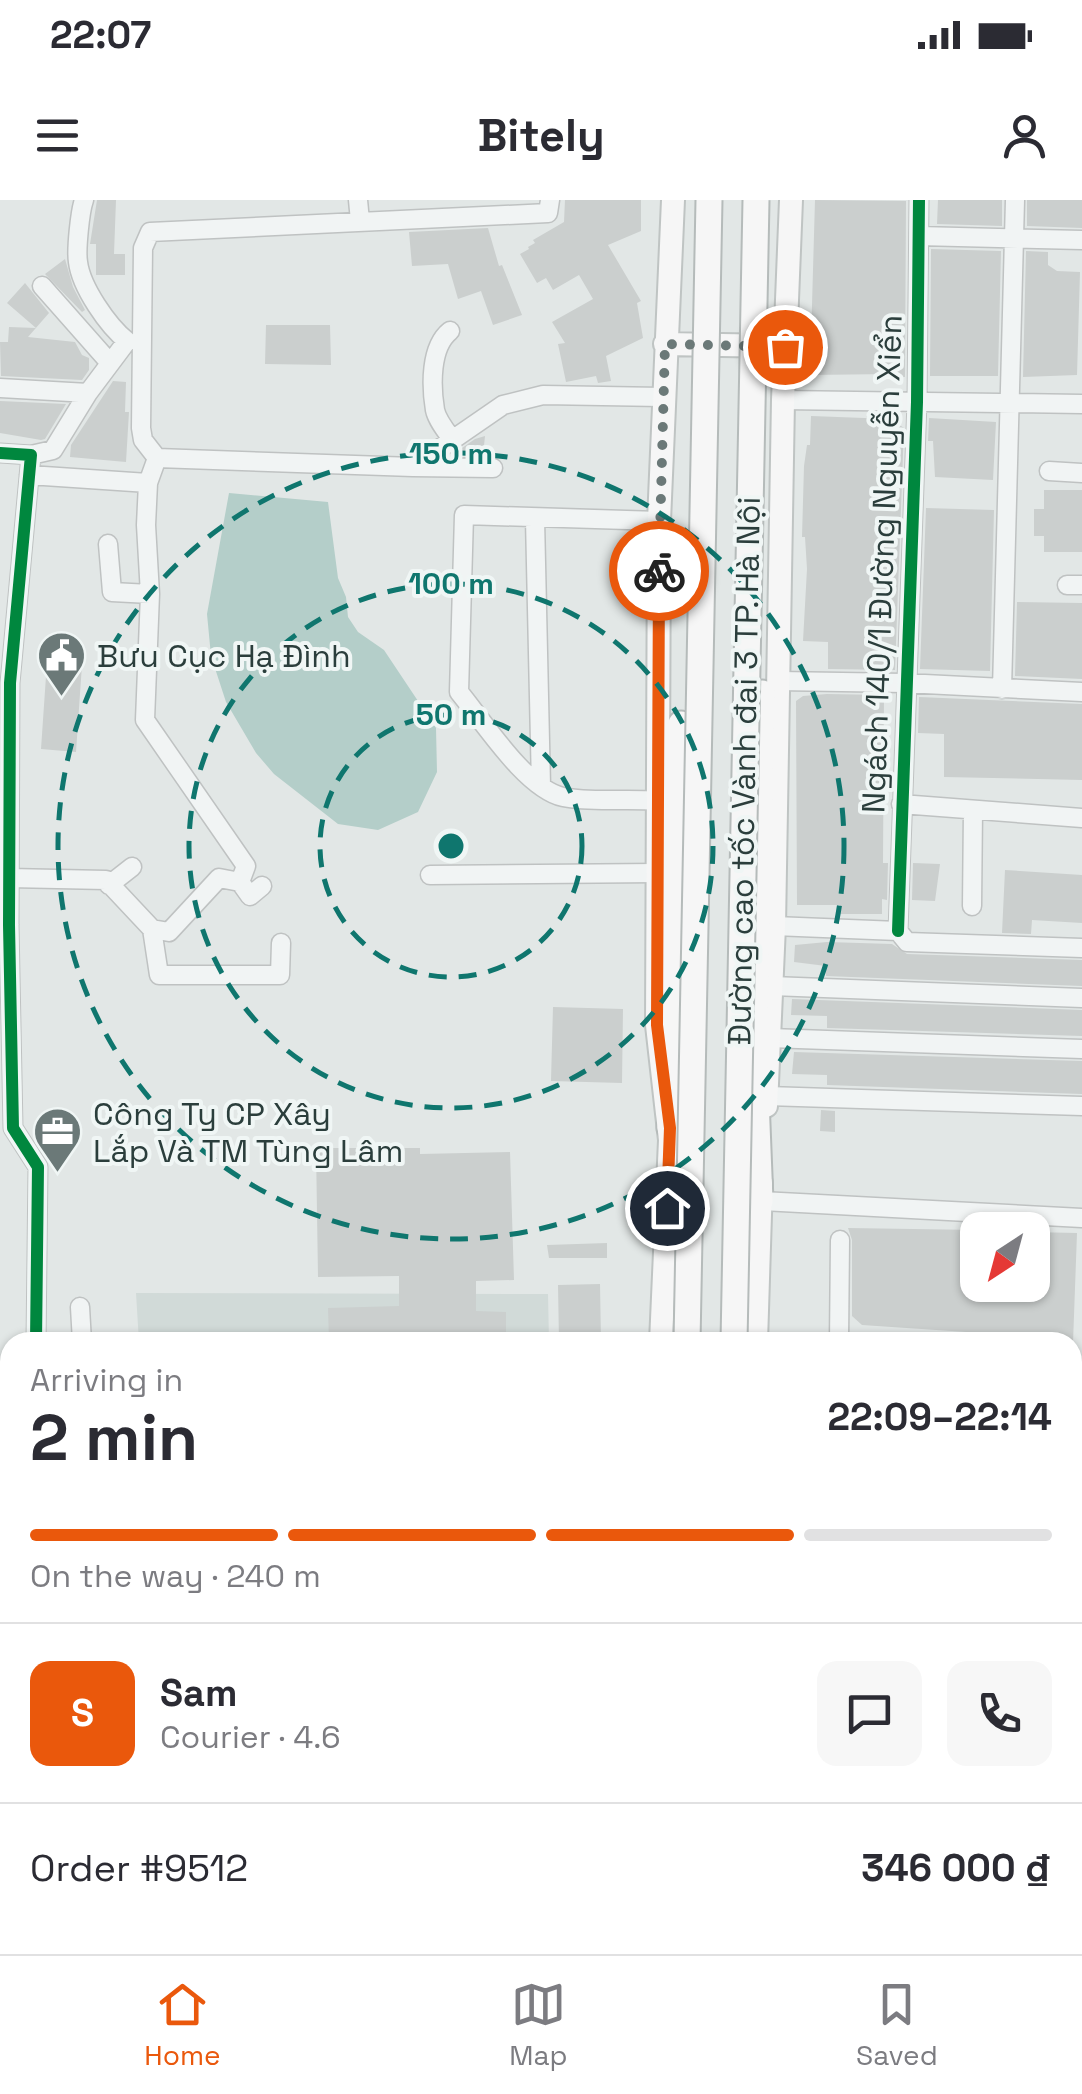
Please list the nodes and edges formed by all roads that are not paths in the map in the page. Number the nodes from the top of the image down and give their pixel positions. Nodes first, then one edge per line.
1 (84, 200) edge
2 (358, 200) edge
3 (550, 200) edge
4 (673, 200) edge
5 (705, 200) edge
6 (761, 200) edge
7 (791, 200) edge
8 (919, 200) edge
9 (1015, 200) edge
10 (422, 209) edge
11 (360, 221) junction
12 (919, 236) junction
13 (1014, 238) junction
14 (1082, 240) edge
15 (42, 286) dead end
16 (450, 330) dead end
17 (136, 339) junction
18 (665, 344) junction
19 (759, 346) junction
20 (785, 347) junction
21 (110, 363) junction
22 (0, 388) edge
23 (88, 394) junction
24 (662, 396) junction
25 (783, 400) junction
26 (917, 402) junction
27 (1007, 403) junction
28 (1082, 404) edge
29 (452, 439) junction
30 (0, 453) edge
31 (158, 458) junction
32 (30, 465) junction
33 (413, 468) junction
34 (493, 468) dead end
35 (1049, 471) dead end
36 (1082, 473) edge
37 (148, 484) junction
38 (535, 519) junction
39 (659, 521) junction
40 (108, 544) dead end
41 (150, 594) junction
42 (5, 683) edge
43 (905, 683) junction
44 (770, 687) junction
45 (1002, 689) junction
46 (1082, 692) edge
47 (541, 786) junction
48 (657, 801) junction
49 (901, 804) junction
50 (973, 810) junction
51 (1082, 818) edge
52 (132, 867) dead end
53 (243, 874) junction
54 (430, 874) dead end
55 (658, 874) junction
56 (9, 878) junction
57 (109, 886) junction
58 (262, 886) dead end
59 (972, 906) dead end
60 (4, 925) edge
61 (774, 926) junction
62 (152, 929) junction
63 (898, 931) junction
64 (281, 944) dead end
65 (1082, 948) edge
66 (772, 986) junction
67 (1082, 998) edge
68 (770, 1038) junction
69 (1082, 1049) edge
70 (767, 1096) junction
71 (1082, 1106) edge
72 (7, 1128) edge
73 (670, 1128) junction
74 (760, 1200) junction
75 (1082, 1218) edge
76 (840, 1240) dead end
77 (80, 1308) dead end
78 (36, 1332) edge
79 (81, 1332) edge
80 (661, 1332) edge
81 (687, 1332) edge
82 (737, 1332) edge
83 (737, 1332) edge
84 (756, 1332) edge
85 (838, 1332) edge

1 - 17 street
2 - 11 street
3 - 10 street
4 - 18 main road
5 - 73 highway
5 - 81 highway, Đường cao tốc Vành đai 3 TP. Hà Nội, bridge
6 - 19 main road
6 - 44 highway
6 - 83 highway, Đường cao tốc Vành đai 3 TP. Hà Nội, bridge
7 - 20 main road
8 - 12 street, Ngách 140/1 Đường Nguyễn Xiển
9 - 13 street
10 - 11 street
11 - 17 street
12 - 13 street
12 - 26 street, Ngách 140/1 Đường Nguyễn Xiển
13 - 14 street
13 - 27 street
15 - 21 street
16 - 29 street
17 - 21 street
17 - 31 street
18 - 19 main road
18 - 24 main road
19 - 20 main road
19 - 82 main road
20 - 25 main road
21 - 23 street
22 - 23 street
23 - 32 street
24 - 29 street
24 - 39 main road
25 - 26 street
25 - 44 main road
26 - 27 street
26 - 43 street, Ngách 140/1 Đường Nguyễn Xiển
27 - 28 street
27 - 45 street
29 - 33 street
30 - 32 street
31 - 33 street
31 - 37 street
32 - 37 street
32 - 42 street
33 - 34 street
35 - 36 street
37 - 41 street
38 - 39 street
38 - 47 street
38 - 47 street
39 - 48 main road
40 - 41 street
41 - 53 street
42 - 56 street
43 - 44 street
43 - 45 street
43 - 49 street, Ngách 140/1 Đường Nguyễn Xiển
44 - 61 main road
44 - 74 highway
45 - 46 street
47 - 48 street
48 - 55 main road
49 - 50 street
49 - 63 street, Ngách 140/1 Đường Nguyễn Xiển
50 - 51 street
50 - 59 street
52 - 57 street
53 - 58 street
53 - 62 street
54 - 55 street
55 - 73 main road
56 - 57 street
56 - 60 street
57 - 62 street
60 - 72 street
61 - 63 street
61 - 66 main road
62 - 64 street
63 - 65 street
66 - 67 street
66 - 68 main road
68 - 69 street
68 - 70 main road
70 - 71 street
70 - 74 main road
72 - 78 street
73 - 80 main road
74 - 75 street
74 - 84 main road
76 - 85 street
77 - 79 street

